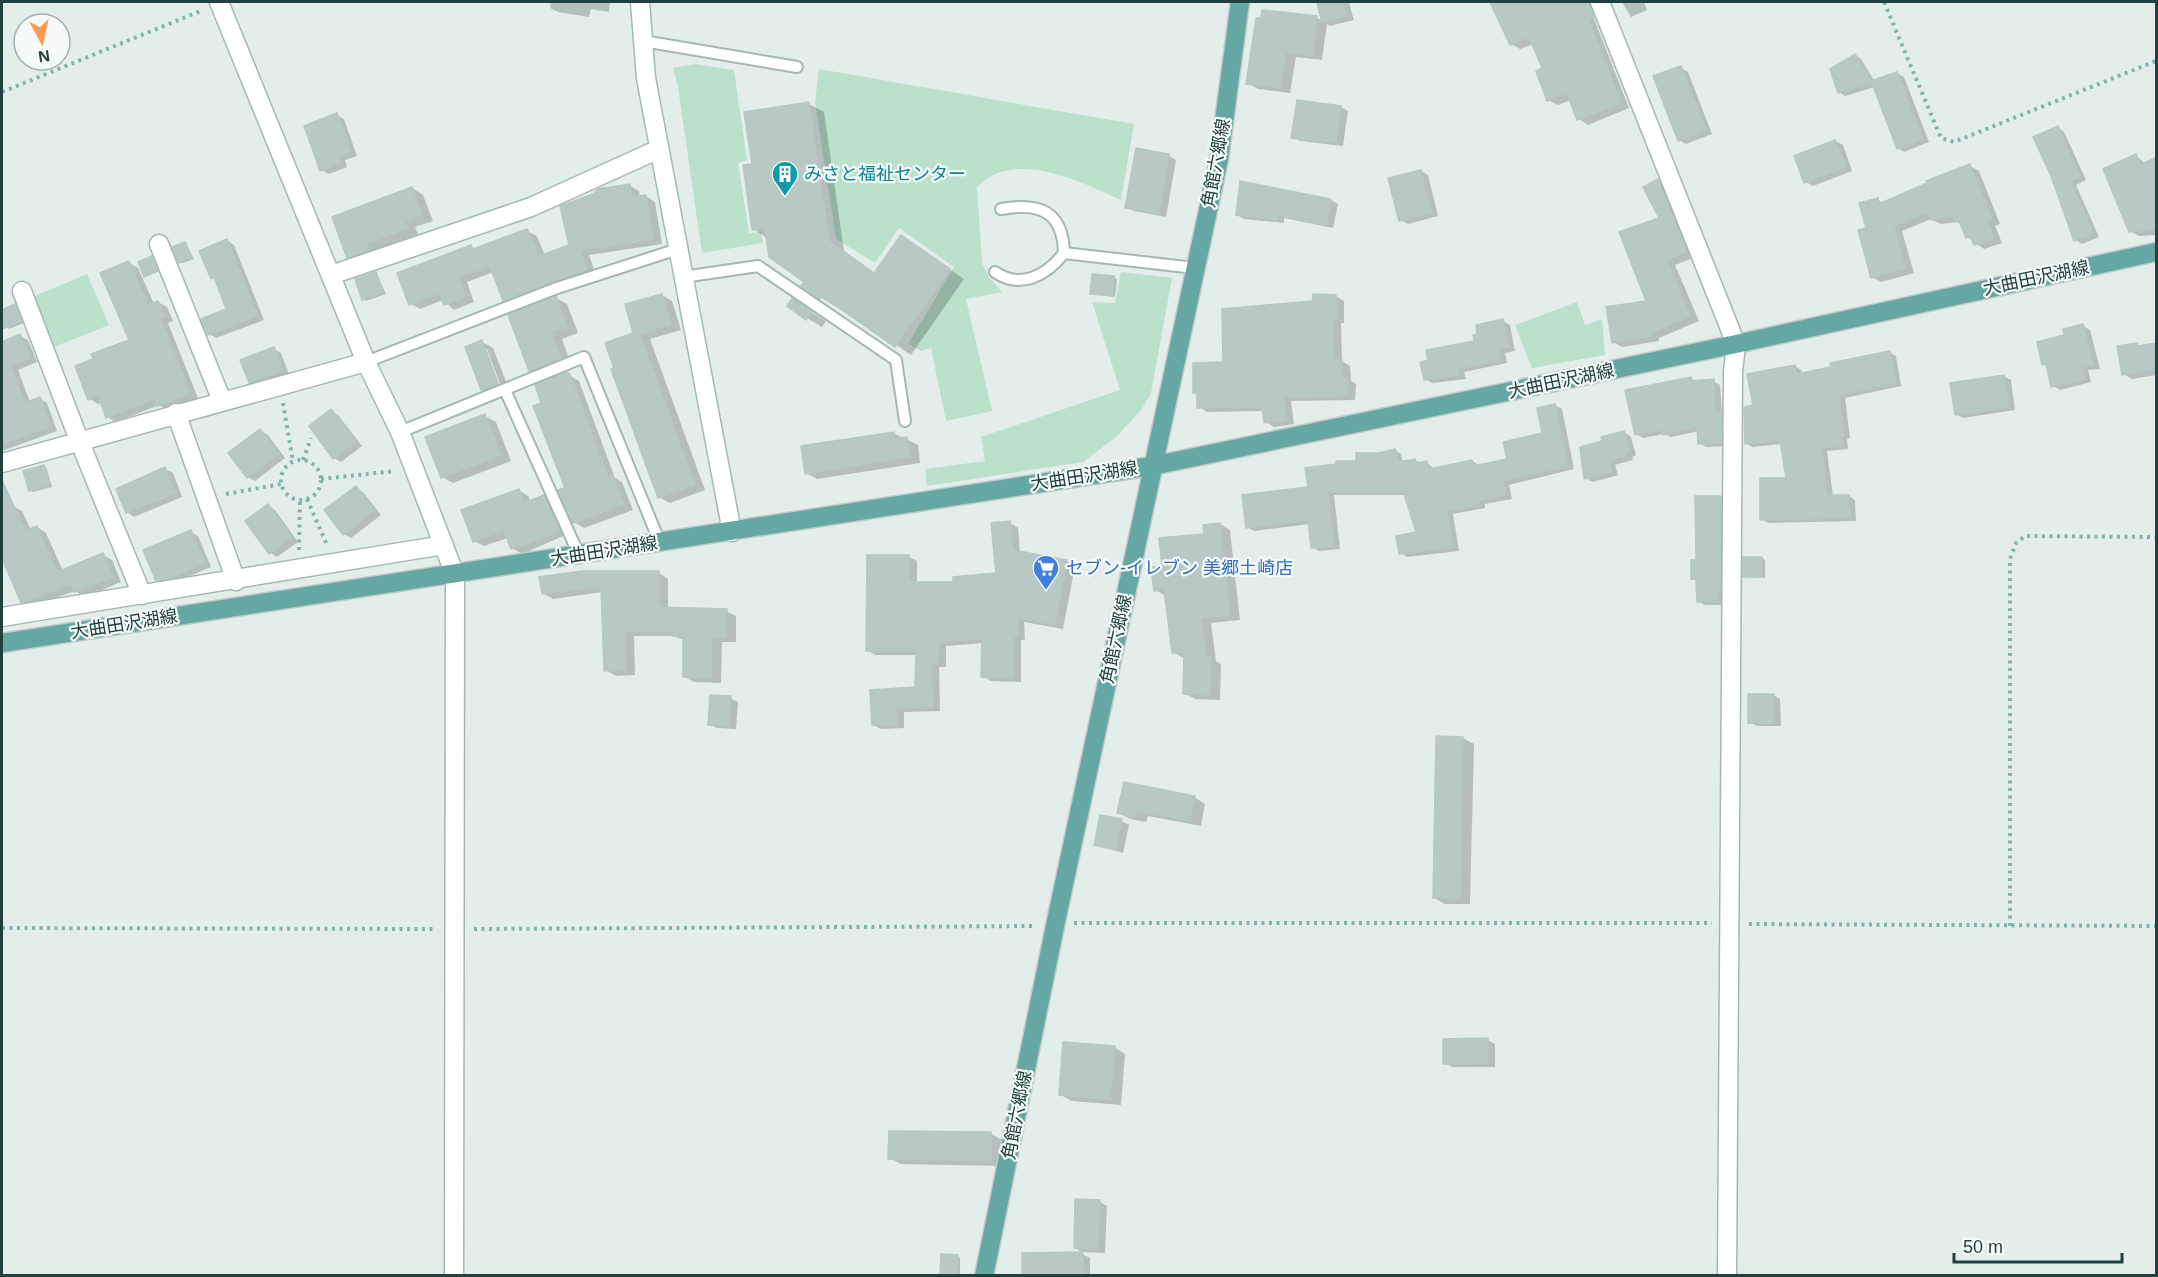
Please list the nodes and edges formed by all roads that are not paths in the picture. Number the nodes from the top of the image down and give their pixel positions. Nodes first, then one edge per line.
1 (220, 2) edge
2 (640, 2) edge
3 (1240, 2) edge
4 (1600, 2) edge
5 (643, 41) junction
6 (797, 67) dead end
7 (659, 149) junction
8 (1001, 209) dead end
9 (159, 244) dead end
10 (678, 249) junction
11 (2157, 252) edge
12 (1064, 253) junction
13 (1195, 268) junction
14 (995, 272) dead end
15 (331, 275) junction
16 (683, 277) junction
17 (22, 291) dead end
18 (1736, 344) junction
19 (366, 362) junction
20 (505, 390) junction
21 (222, 401) junction
22 (176, 413) junction
23 (905, 421) dead end
24 (400, 432) junction
25 (79, 440) junction
26 (2, 463) edge
27 (1152, 466) junction
28 (732, 532) junction
29 (660, 543) junction
30 (444, 545) junction
31 (579, 555) junction
32 (455, 575) junction
33 (236, 581) junction
34 (142, 595) junction
35 (3, 613) edge
36 (2, 643) edge
37 (454, 1275) edge
38 (984, 1275) edge
39 (1727, 1275) edge

1 - 15 street
2 - 5 street
3 - 13 main road, 角館六郷線
4 - 18 street
5 - 6 lane
5 - 7 street
7 - 10 street
7 - 15 street
8 - 12 lane
9 - 21 street
10 - 16 street
10 - 19 lane
11 - 18 main road, 大曲田沢湖線
12 - 13 lane
12 - 14 lane
13 - 27 main road, 角館六郷線
15 - 19 street
16 - 23 lane
16 - 28 street
17 - 25 street
18 - 27 main road, 大曲田沢湖線
18 - 39 street
19 - 21 street
19 - 24 street
20 - 24 lane
20 - 29 lane
20 - 31 lane
21 - 22 street
22 - 25 street
22 - 33 street
24 - 30 street
25 - 26 street
25 - 34 street
27 - 28 main road, 大曲田沢湖線
27 - 38 main road, 角館六郷線
28 - 29 main road, 大曲田沢湖線
29 - 31 main road, 大曲田沢湖線
30 - 32 street
30 - 33 street
31 - 32 main road, 大曲田沢湖線
32 - 36 main road, 大曲田沢湖線
32 - 37 street
33 - 34 street
34 - 35 street

